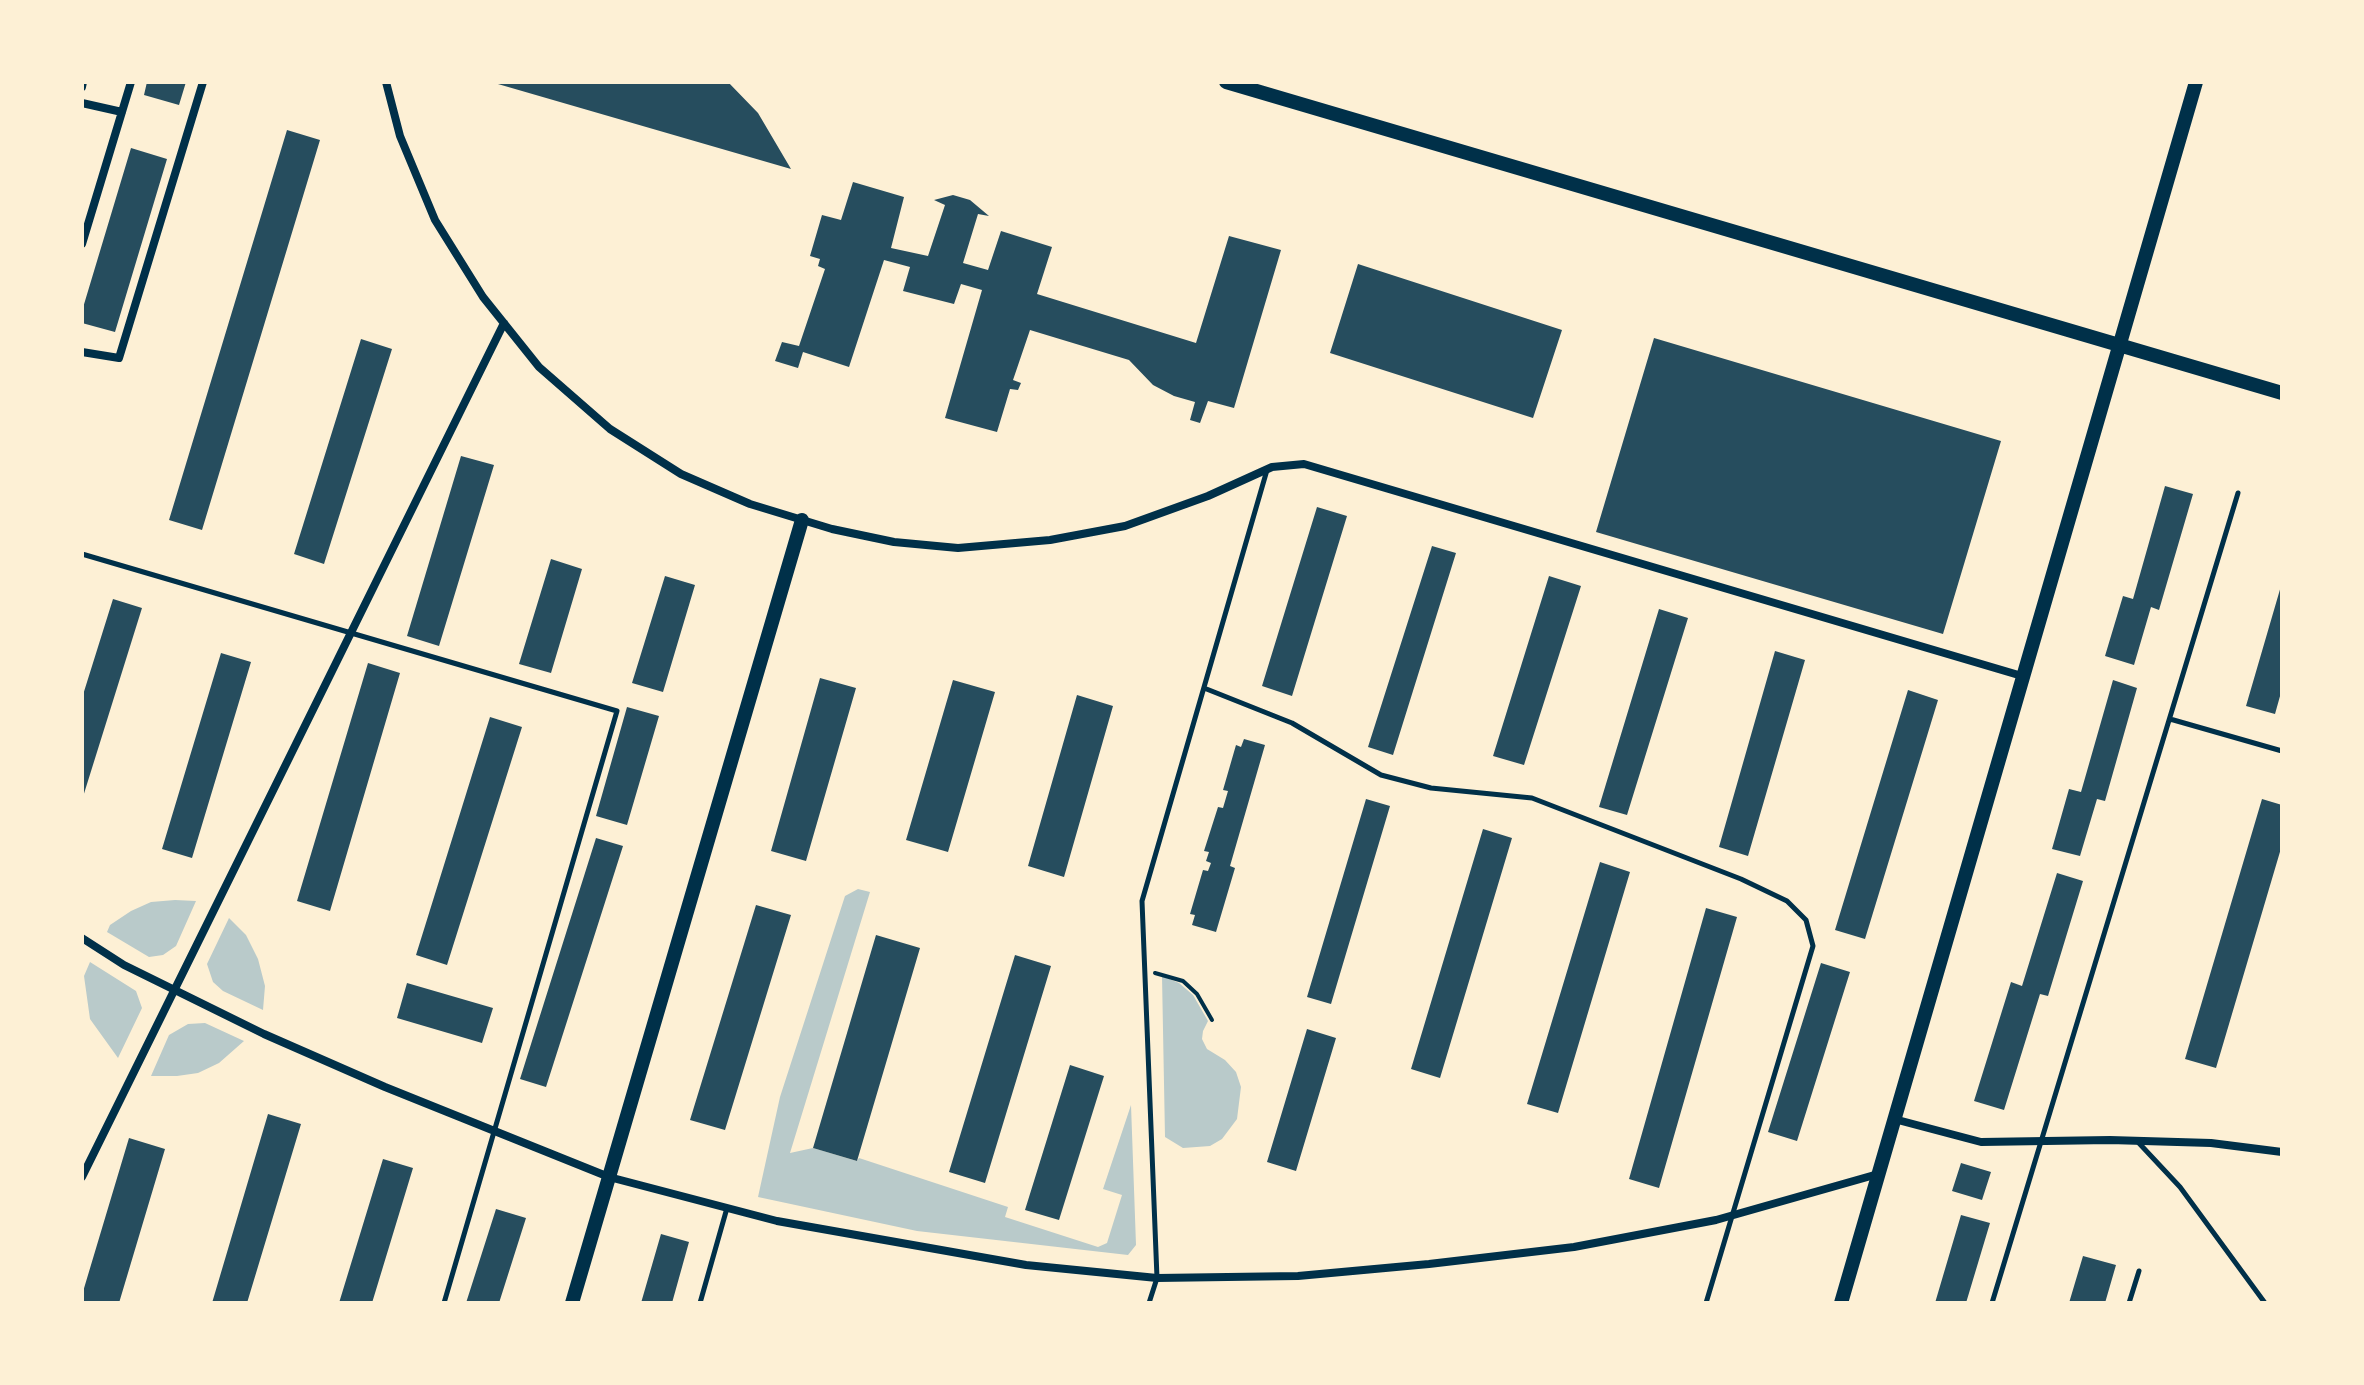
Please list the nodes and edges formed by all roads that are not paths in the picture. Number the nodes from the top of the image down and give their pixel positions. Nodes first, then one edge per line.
1 (131, 82) edge
2 (203, 82) edge
3 (386, 82) edge
4 (1226, 82) edge
5 (2196, 82) edge
6 (82, 103) edge
7 (122, 112) junction
8 (82, 244) edge
9 (504, 323) junction
10 (2118, 346) junction
11 (82, 352) edge
12 (2282, 393) edge
13 (1267, 469) junction
14 (2238, 493) dead end
15 (802, 520) junction
16 (82, 554) edge
17 (351, 633) junction
18 (2022, 676) junction
19 (1204, 688) junction
20 (2170, 719) junction
21 (2282, 751) edge
22 (82, 938) edge
23 (174, 990) junction
24 (1894, 1119) junction
25 (496, 1131) junction
26 (2041, 1141) junction
27 (2137, 1141) junction
28 (2282, 1152) edge
29 (1878, 1174) junction
30 (82, 1177) edge
31 (609, 1177) junction
32 (727, 1208) junction
33 (1733, 1215) junction
34 (2139, 1271) dead end
35 (1157, 1278) junction
36 (444, 1303) edge
37 (572, 1303) edge
38 (700, 1303) edge
39 (1149, 1303) edge
40 (1706, 1303) edge
41 (1841, 1303) edge
42 (1992, 1303) edge
43 (2129, 1303) edge
44 (2265, 1303) edge

1 - 7 street
2 - 11 street
3 - 9 street
4 - 10 street
5 - 10 street
6 - 7 street
7 - 8 street
9 - 15 street
9 - 17 street
10 - 12 street
10 - 18 street
13 - 15 street
13 - 18 street
13 - 19 lane
14 - 20 lane
15 - 31 street
16 - 17 lane
17 - 23 street
17 - 25 lane
18 - 24 street
19 - 33 lane
19 - 35 lane
20 - 21 lane
20 - 26 lane
22 - 23 street
23 - 25 street
23 - 30 street
24 - 26 street
24 - 29 street
25 - 31 street
25 - 36 lane
26 - 27 street
26 - 42 lane
27 - 28 street
27 - 44 lane
29 - 33 street
29 - 41 street
31 - 32 street
31 - 37 street
32 - 35 street
32 - 38 lane
33 - 35 street
33 - 40 lane
34 - 43 lane
35 - 39 lane

